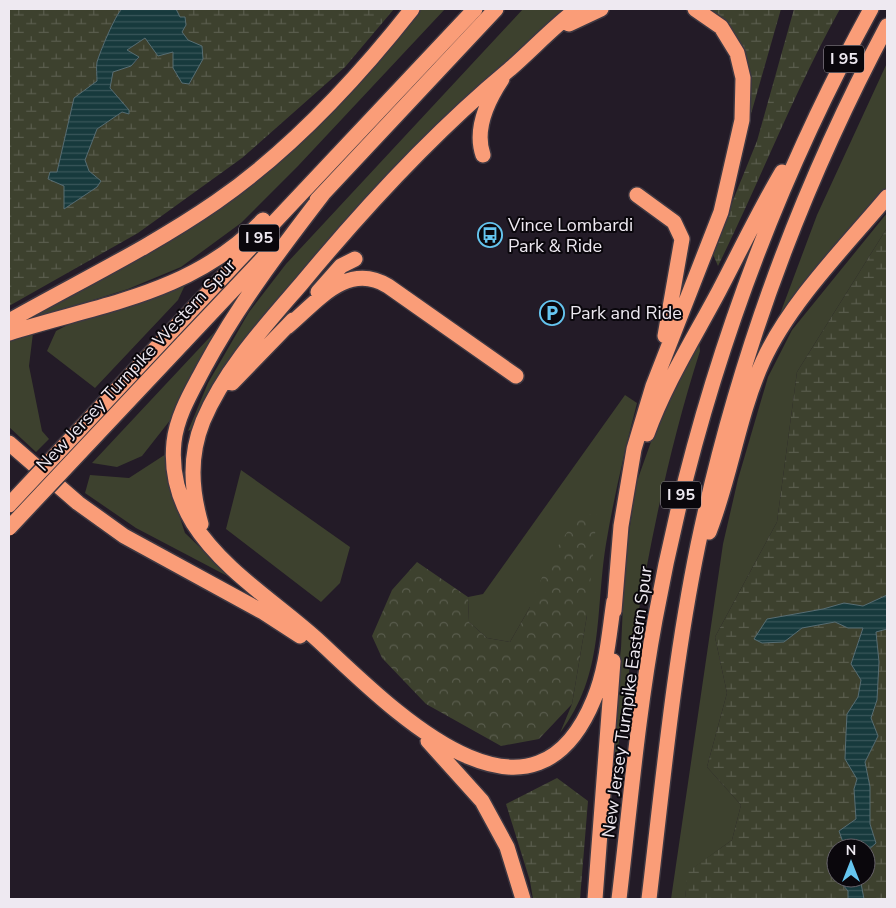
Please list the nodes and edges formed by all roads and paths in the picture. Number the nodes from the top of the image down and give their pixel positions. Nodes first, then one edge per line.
1 (412, 9) edge
2 (475, 9) edge
3 (496, 9) edge
4 (509, 9) edge
5 (577, 9) edge
6 (600, 9) edge
7 (694, 9) edge
8 (871, 9) edge
9 (887, 26) edge
10 (459, 49) junction
11 (527, 53) junction
12 (509, 69) junction
13 (818, 111) junction
14 (348, 144) junction
15 (483, 155) dead end
16 (323, 194) junction
17 (637, 195) dead end
18 (887, 197) edge
19 (355, 259) dead end
20 (9, 321) edge
21 (287, 327) junction
22 (9, 333) edge
23 (516, 376) dead end
24 (653, 386) junction
25 (216, 397) junction
26 (9, 443) edge
27 (627, 492) junction
28 (9, 505) edge
29 (9, 528) edge
30 (210, 544) junction
31 (693, 573) junction
32 (614, 601) junction
33 (347, 668) junction
34 (411, 723) junction
35 (523, 899) edge
36 (595, 899) edge
37 (619, 899) edge
38 (649, 899) edge

1 - 20 highway
2 - 14 highway, New Jersey Turnpike Western Spur / I 95
3 - 10 highway, New Jersey Turnpike Western Spur / I 95
4 - 10 highway
5 - 11 highway
6 - 11 highway
7 - 24 highway
8 - 13 highway, New Jersey Turnpike Eastern Spur / I 95
9 - 31 highway, I 95
10 - 16 highway, New Jersey Turnpike Western Spur / I 95
11 - 12 highway
12 - 15 highway
12 - 25 highway
13 - 27 highway
13 - 37 highway, New Jersey Turnpike Eastern Spur / I 95
14 - 22 highway
14 - 28 highway, New Jersey Turnpike Western Spur / I 95, bridge
16 - 29 highway, New Jersey Turnpike Western Spur / I 95, bridge
16 - 30 highway
17 - 24 highway
18 - 31 highway
19 - 21 highway
21 - 23 highway
21 - 25 highway
24 - 27 highway
25 - 30 highway
26 - 33 highway
27 - 32 highway
30 - 33 highway
31 - 38 highway, I 95
32 - 34 highway
32 - 36 highway
33 - 34 highway
34 - 35 highway

